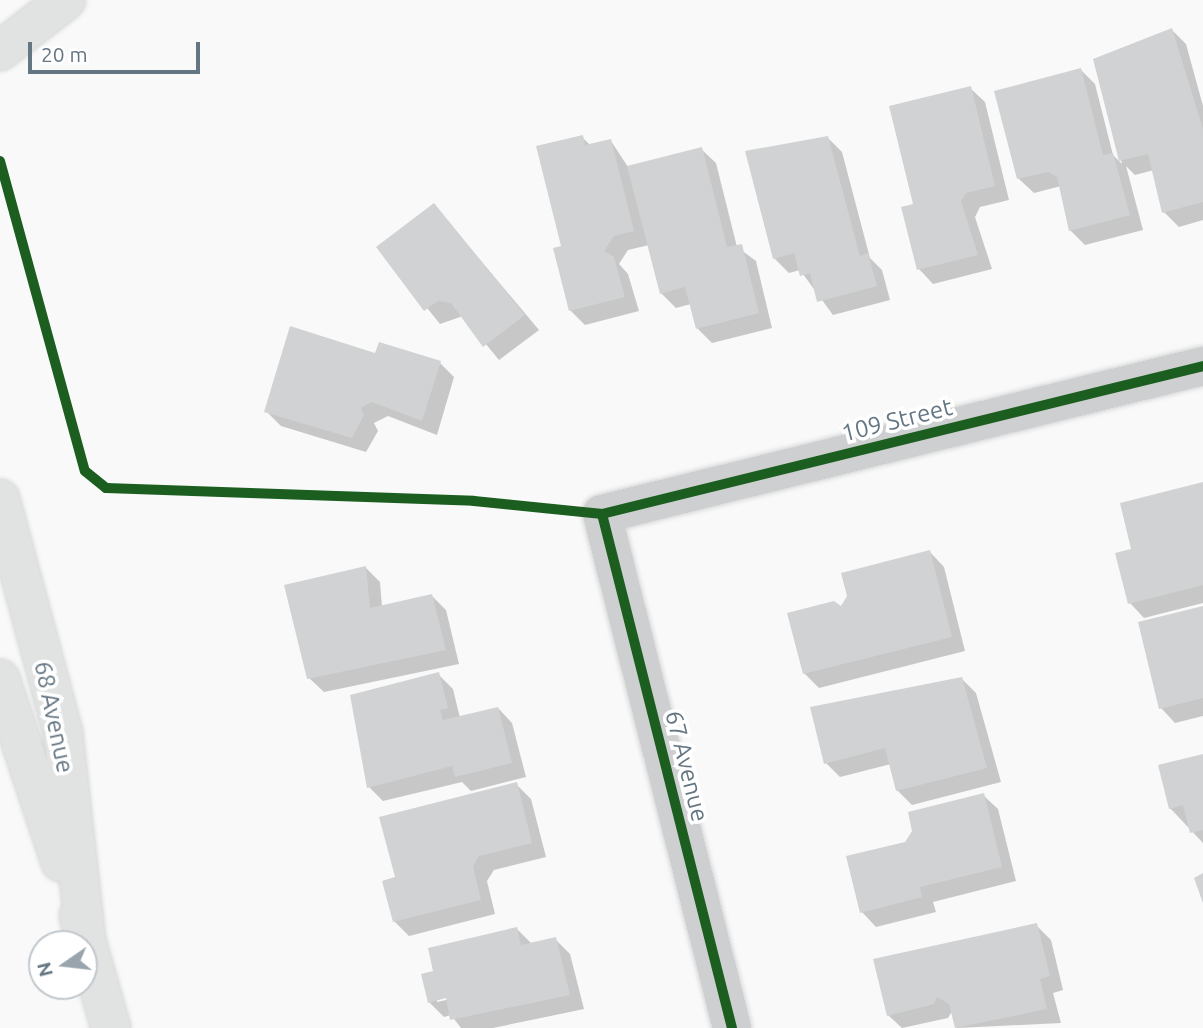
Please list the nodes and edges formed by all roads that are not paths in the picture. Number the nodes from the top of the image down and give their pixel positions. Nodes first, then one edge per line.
1 (66, 0) edge
2 (0, 51) edge
3 (1203, 366) edge
4 (0, 499) edge
5 (601, 514) joint
6 (0, 679) edge
7 (83, 930) edge
8 (85, 930) edge
9 (98, 982) edge
10 (111, 1028) edge
11 (732, 1028) edge

1 - 2 main road
3 - 5 street, 109 Street
4 - 8 main road, 68 Avenue
5 - 11 street, 67 Avenue
6 - 7 main road, 68 Avenue
9 - 10 main road, 68 Avenue

